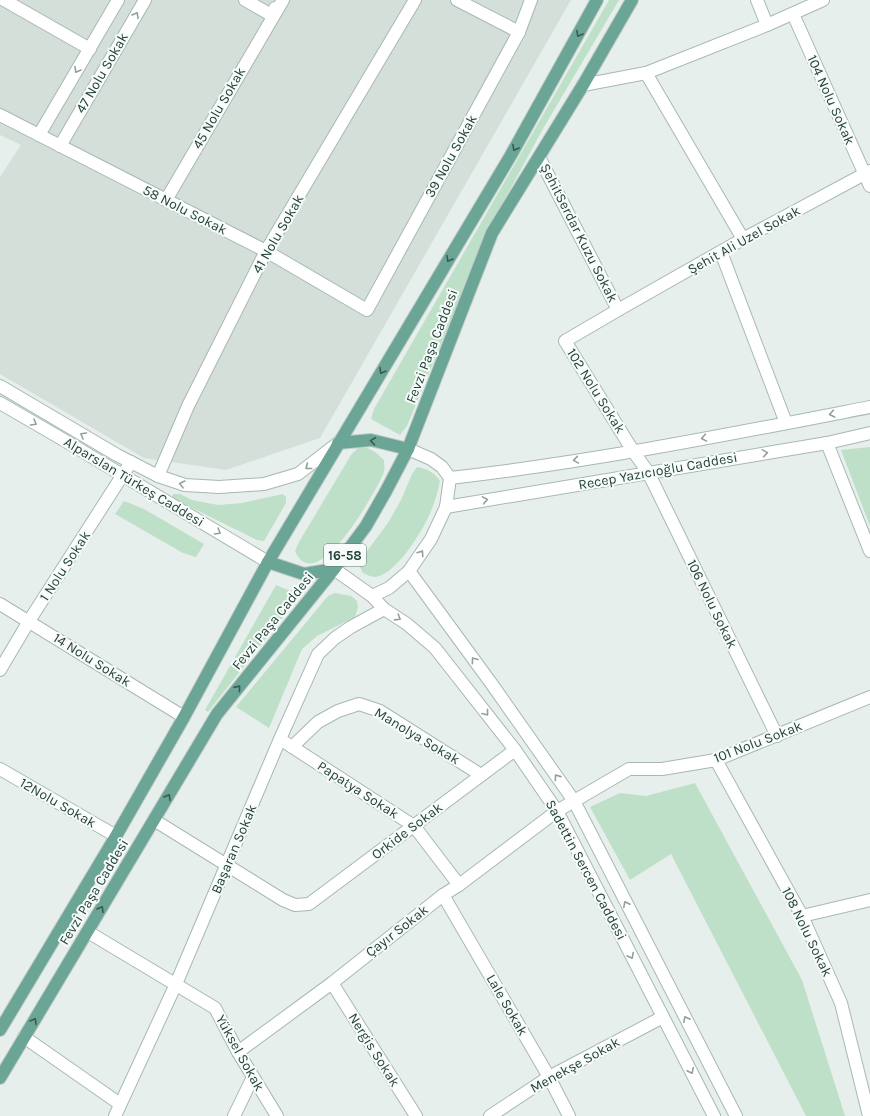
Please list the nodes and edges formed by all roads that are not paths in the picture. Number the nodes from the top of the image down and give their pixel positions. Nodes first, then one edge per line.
1 (4, 0) edge
2 (118, 0) edge
3 (145, 0) edge
4 (245, 0) edge
5 (277, 0) edge
6 (283, 0) edge
7 (415, 0) edge
8 (457, 0) edge
9 (531, 0) edge
10 (597, 0) edge
11 (632, 0) edge
12 (757, 0) edge
13 (823, 0) edge
14 (793, 14) junction
15 (273, 16) junction
16 (767, 25) junction
17 (520, 32) junction
18 (90, 49) junction
19 (646, 73) junction
20 (583, 85) junction
21 (0, 115) edge
22 (39, 135) junction
23 (60, 146) junction
24 (539, 157) junction
25 (867, 172) edge
26 (870, 186) edge
27 (166, 200) junction
28 (743, 239) junction
29 (266, 251) junction
30 (721, 252) junction
31 (367, 310) joint
32 (618, 310) junction
33 (0, 386) edge
34 (0, 403) edge
35 (870, 407) edge
36 (786, 423) junction
37 (870, 433) edge
38 (827, 442) junction
39 (338, 443) junction
40 (408, 449) junction
41 (633, 451) junction
42 (131, 462) junction
43 (648, 472) junction
44 (122, 476) junction
45 (158, 476) junction
46 (450, 478) junction
47 (446, 507) junction
48 (870, 551) edge
49 (268, 562) junction
50 (334, 569) junction
51 (409, 571) junction
52 (372, 596) junction
53 (0, 604) edge
54 (384, 609) junction
55 (29, 621) junction
56 (0, 670) edge
57 (870, 697) edge
58 (184, 717) junction
59 (777, 736) junction
60 (280, 739) junction
61 (292, 747) junction
62 (515, 750) junction
63 (716, 760) junction
64 (0, 769) edge
65 (481, 775) junction
66 (574, 801) junction
67 (557, 811) junction
68 (154, 820) junction
69 (414, 826) junction
70 (116, 836) junction
71 (227, 865) junction
72 (458, 885) junction
73 (443, 895) junction
74 (870, 900) edge
75 (802, 916) junction
76 (88, 932) junction
77 (332, 983) junction
78 (176, 984) junction
79 (663, 1017) junction
80 (0, 1030) edge
81 (24, 1037) junction
82 (238, 1052) junction
83 (253, 1077) junction
84 (549, 1077) junction
85 (0, 1078) edge
86 (120, 1104) junction
87 (115, 1116) edge
88 (234, 1116) edge
89 (277, 1116) edge
90 (416, 1116) edge
91 (490, 1116) edge
92 (570, 1116) edge
93 (714, 1116) edge
94 (736, 1116) edge
95 (869, 1116) edge

1 - 18 street
2 - 18 street, 47 Nolu Sokak
23 -> 3 street, 47 Nolu Sokak
4 - 15 street
5 - 15 street, 45 Nolu Sokak
6 - 15 street, 45 Nolu Sokak
7 - 29 street, 41 Nolu Sokak
8 - 17 street
9 - 17 street, 39 Nolu Sokak
10 -> 39 main road, Fevzi Paşa Caddesi
11 - 20 main road, Fevzi Paşa Caddesi / 16-58
12 - 16 street
13 - 14 street
14 - 16 street
14 - 25 street, 104 Nolu Sokak
15 - 27 street, 45 Nolu Sokak
16 - 19 street
17 - 31 street, 39 Nolu Sokak
18 -> 22 street, 47 Nolu Sokak
19 - 20 street
19 - 28 street
20 - 24 main road, Fevzi Paşa Caddesi / 16-58
21 - 22 street, 58 Nolu Sokak
22 - 23 street, 58 Nolu Sokak
23 - 27 street, 58 Nolu Sokak
24 - 32 street, ŞehitSerdar Kuzu Sokak
24 - 40 main road, Fevzi Paşa Caddesi / 16-58
25 - 26 street, 104 Nolu Sokak
25 - 28 street, Şehit Ali Uzel Sokak
27 - 29 street, 58 Nolu Sokak
28 - 30 street, Şehit Ali Uzel Sokak
29 - 31 street, 58 Nolu Sokak
29 - 45 street, 41 Nolu Sokak
30 - 32 street, Şehit Ali Uzel Sokak
30 - 36 street
32 - 41 street, 102 Nolu Sokak
42 -> 33 street, Alparslan Türkeş Caddesi
34 -> 44 street, Alparslan Türkeş Caddesi
35 -> 36 street, Recep Yazıcıoğlu Caddesi
36 -> 41 street, Recep Yazıcıoğlu Caddesi
37 - 38 street, Recep Yazıcıoğlu Caddesi
43 -> 38 street, Recep Yazıcıoğlu Caddesi
38 - 48 street
40 -> 39 main road
39 -> 45 street, Alparslan Türkeş Caddesi
39 - 49 main road, Fevzi Paşa Caddesi
40 - 46 street
40 - 50 main road, Fevzi Paşa Caddesi / 16-58
41 - 43 street, 102 Nolu Sokak
41 -> 46 street, Recep Yazıcıoğlu Caddesi
42 - 44 street, 1 Nolu Sokak
42 - 45 street, Alparslan Türkeş Caddesi
47 -> 43 street, Recep Yazıcıoğlu Caddesi
43 - 59 street, 106 Nolu Sokak
44 -> 49 street, Alparslan Türkeş Caddesi
44 - 55 street, 1 Nolu Sokak
46 - 47 street
51 -> 47 street
49 - 50 main road
49 - 58 main road, Fevzi Paşa Caddesi
50 - 52 street, Sadettin Sercen Caddesi
68 -> 50 main road, Fevzi Paşa Caddesi / 16-58
51 - 52 street
66 -> 51 street, Sadettin Sercen Caddesi
52 - 54 street, Sadettin Sercen Caddesi
53 - 55 street, 14 Nolu Sokak
54 - 60 street, Başaran Sokak
54 -> 62 street, Sadettin Sercen Caddesi
55 - 56 street, 1 Nolu Sokak
55 - 58 street, 14 Nolu Sokak
57 - 59 street, 101 Nolu Sokak
58 - 70 main road, Fevzi Paşa Caddesi
59 - 63 street, 101 Nolu Sokak
60 - 61 street, Papatya Sokak
60 - 71 street, Başaran Sokak
61 - 65 street, Manolya Sokak
61 - 69 street, Papatya Sokak
62 - 65 street, Orkide Sokak
62 - 67 street, Sadettin Sercen Caddesi
63 - 66 street, 101 Nolu Sokak
63 - 75 street, 108 Nolu Sokak
64 - 70 street, 12Nolu Sokak
65 - 69 street, Orkide Sokak
66 - 67 street, 101 Nolu Sokak
94 -> 66 street, Sadettin Sercen Caddesi
67 - 72 street, Çayır Sokak
67 -> 79 street, Sadettin Sercen Caddesi
68 - 71 street
76 -> 68 main road, Fevzi Paşa Caddesi / 16-58
69 - 71 street, Orkide Sokak
69 - 72 street, Papatya Sokak
70 - 80 main road, Fevzi Paşa Caddesi
71 - 78 street, Başaran Sokak
72 - 73 street, Çayır Sokak
73 - 77 street, Çayır Sokak
73 - 84 street, Lale Sokak
74 - 75 street
75 - 95 street, 108 Nolu Sokak
76 - 78 street, Yüksel Sokak
81 -> 76 main road, Fevzi Paşa Caddesi / 16-58
77 - 82 street, Çayır Sokak
77 - 90 street, Nergis Sokak
78 - 82 street, Yüksel Sokak
78 - 86 street, Başaran Sokak
79 - 84 street, Menekşe Sokak
79 -> 93 street, Sadettin Sercen Caddesi
81 - 85 main road, Fevzi Paşa Caddesi / 16-58
81 - 86 street
82 - 83 street, Yüksel Sokak
83 - 88 street
83 - 89 street, Yüksel Sokak
84 - 91 street, Menekşe Sokak
84 - 92 street, Lale Sokak
86 - 87 street, Başaran Sokak

